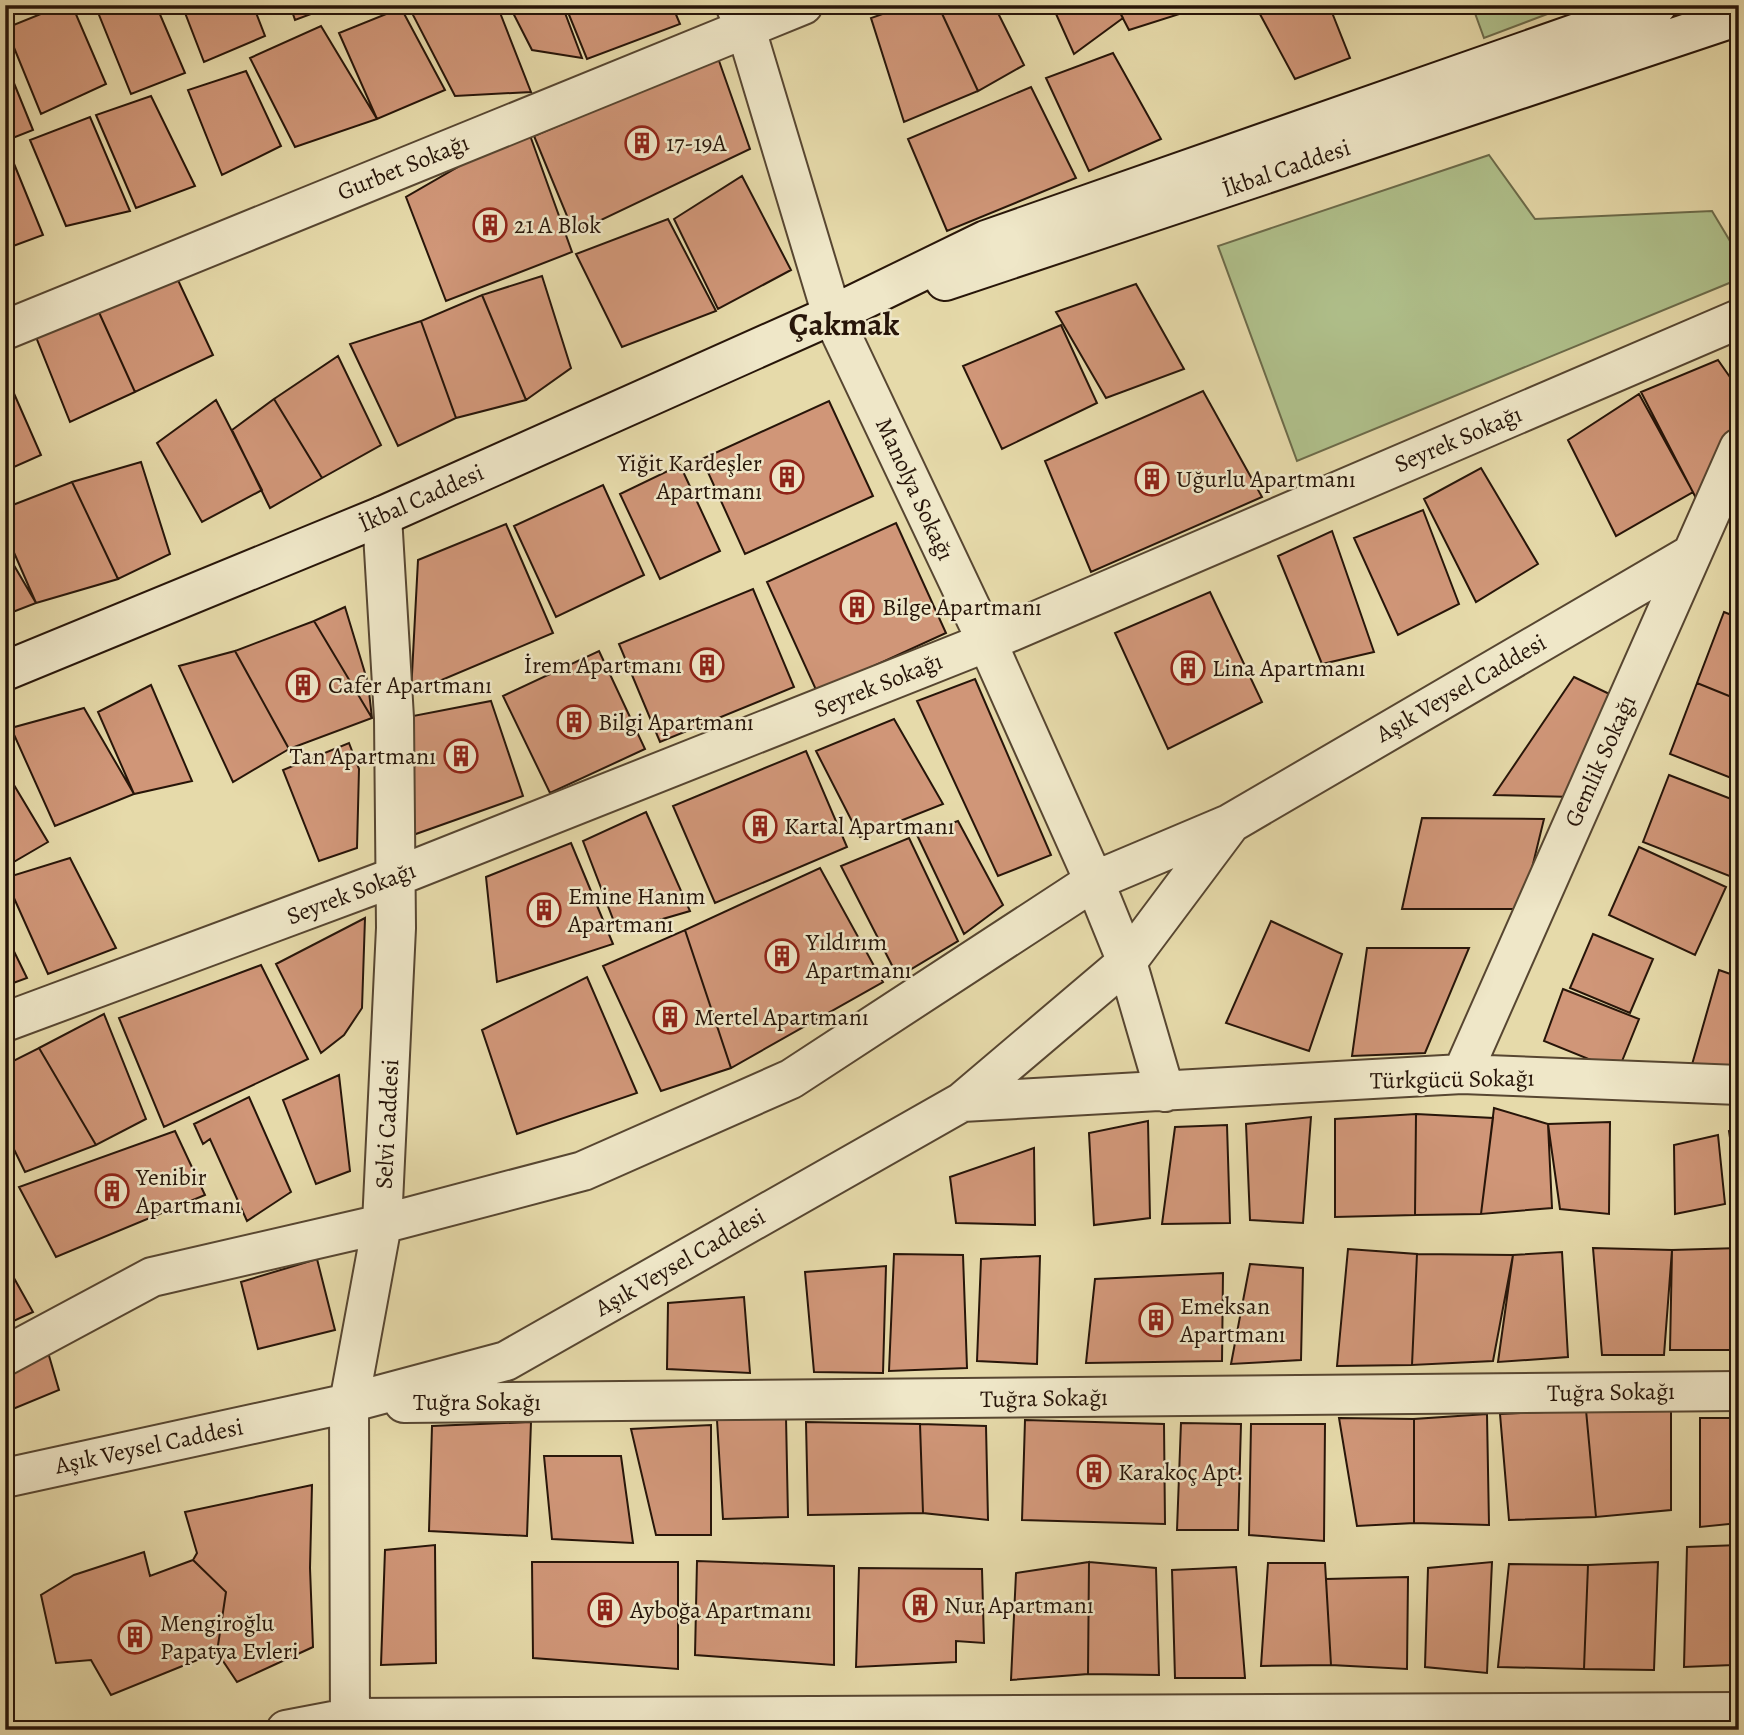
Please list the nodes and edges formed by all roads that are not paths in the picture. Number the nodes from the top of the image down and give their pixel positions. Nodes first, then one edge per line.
1 (803, 5) edge
2 (1657, 5) edge
3 (740, 16) edge
4 (1739, 16) edge
5 (832, 315) junction
6 (1739, 319) edge
7 (5, 330) edge
8 (1739, 448) edge
9 (382, 516) junction
10 (1692, 554) junction
11 (987, 642) junction
12 (5, 671) edge
13 (1231, 823) junction
14 (395, 877) junction
15 (1094, 881) junction
16 (1127, 962) junction
17 (5, 1022) edge
18 (1462, 1074) junction
19 (1739, 1085) edge
20 (1165, 1092) junction
21 (962, 1102) junction
22 (382, 1224) junction
23 (5, 1356) edge
24 (1739, 1391) edge
25 (349, 1403) junction
26 (5, 1478) edge
27 (1739, 1712) edge
28 (349, 1724) edge
29 (286, 1730) edge

1 - 3 street, Gurbet Sokağı
2 - 5 street, İkbal Caddesi
3 - 5 street, Manolya Sokağı
3 - 7 street, Gurbet Sokağı
4 - 5 street, İkbal Caddesi
5 - 9 street, İkbal Caddesi
5 - 11 street, Manolya Sokağı
6 - 11 street, Seyrek Sokağı
8 - 10 street, Gemlik Sokağı
9 - 12 street, İkbal Caddesi
9 - 14 street, Selvi Caddesi
10 - 13 street, Aşık Veysel Caddesi
10 - 18 street, Gemlik Sokağı
11 - 14 street, Seyrek Sokağı
11 - 15 street, Manolya Sokağı
13 - 15 street, Aşık Veysel Caddesi
13 - 16 street, Aşık Veysel Caddesi
14 - 17 street, Seyrek Sokağı
14 - 22 street, Selvi Caddesi
15 - 16 street, Manolya Sokağı
15 - 22 street, Aşık Veysel Caddesi
16 - 20 street
16 - 21 street, Aşık Veysel Caddesi
18 - 19 street, Türkgücü Sokağı
18 - 20 street, Türkgücü Sokağı
20 - 21 street, Türkgücü Sokağı
21 - 25 street, Aşık Veysel Caddesi
22 - 23 street, Aşık Veysel Caddesi
22 - 25 street, Selvi Caddesi
24 - 25 street, Tuğra Sokağı
25 - 26 street, Aşık Veysel Caddesi
25 - 28 street, Selvi Caddesi
27 - 28 street
28 - 29 street

